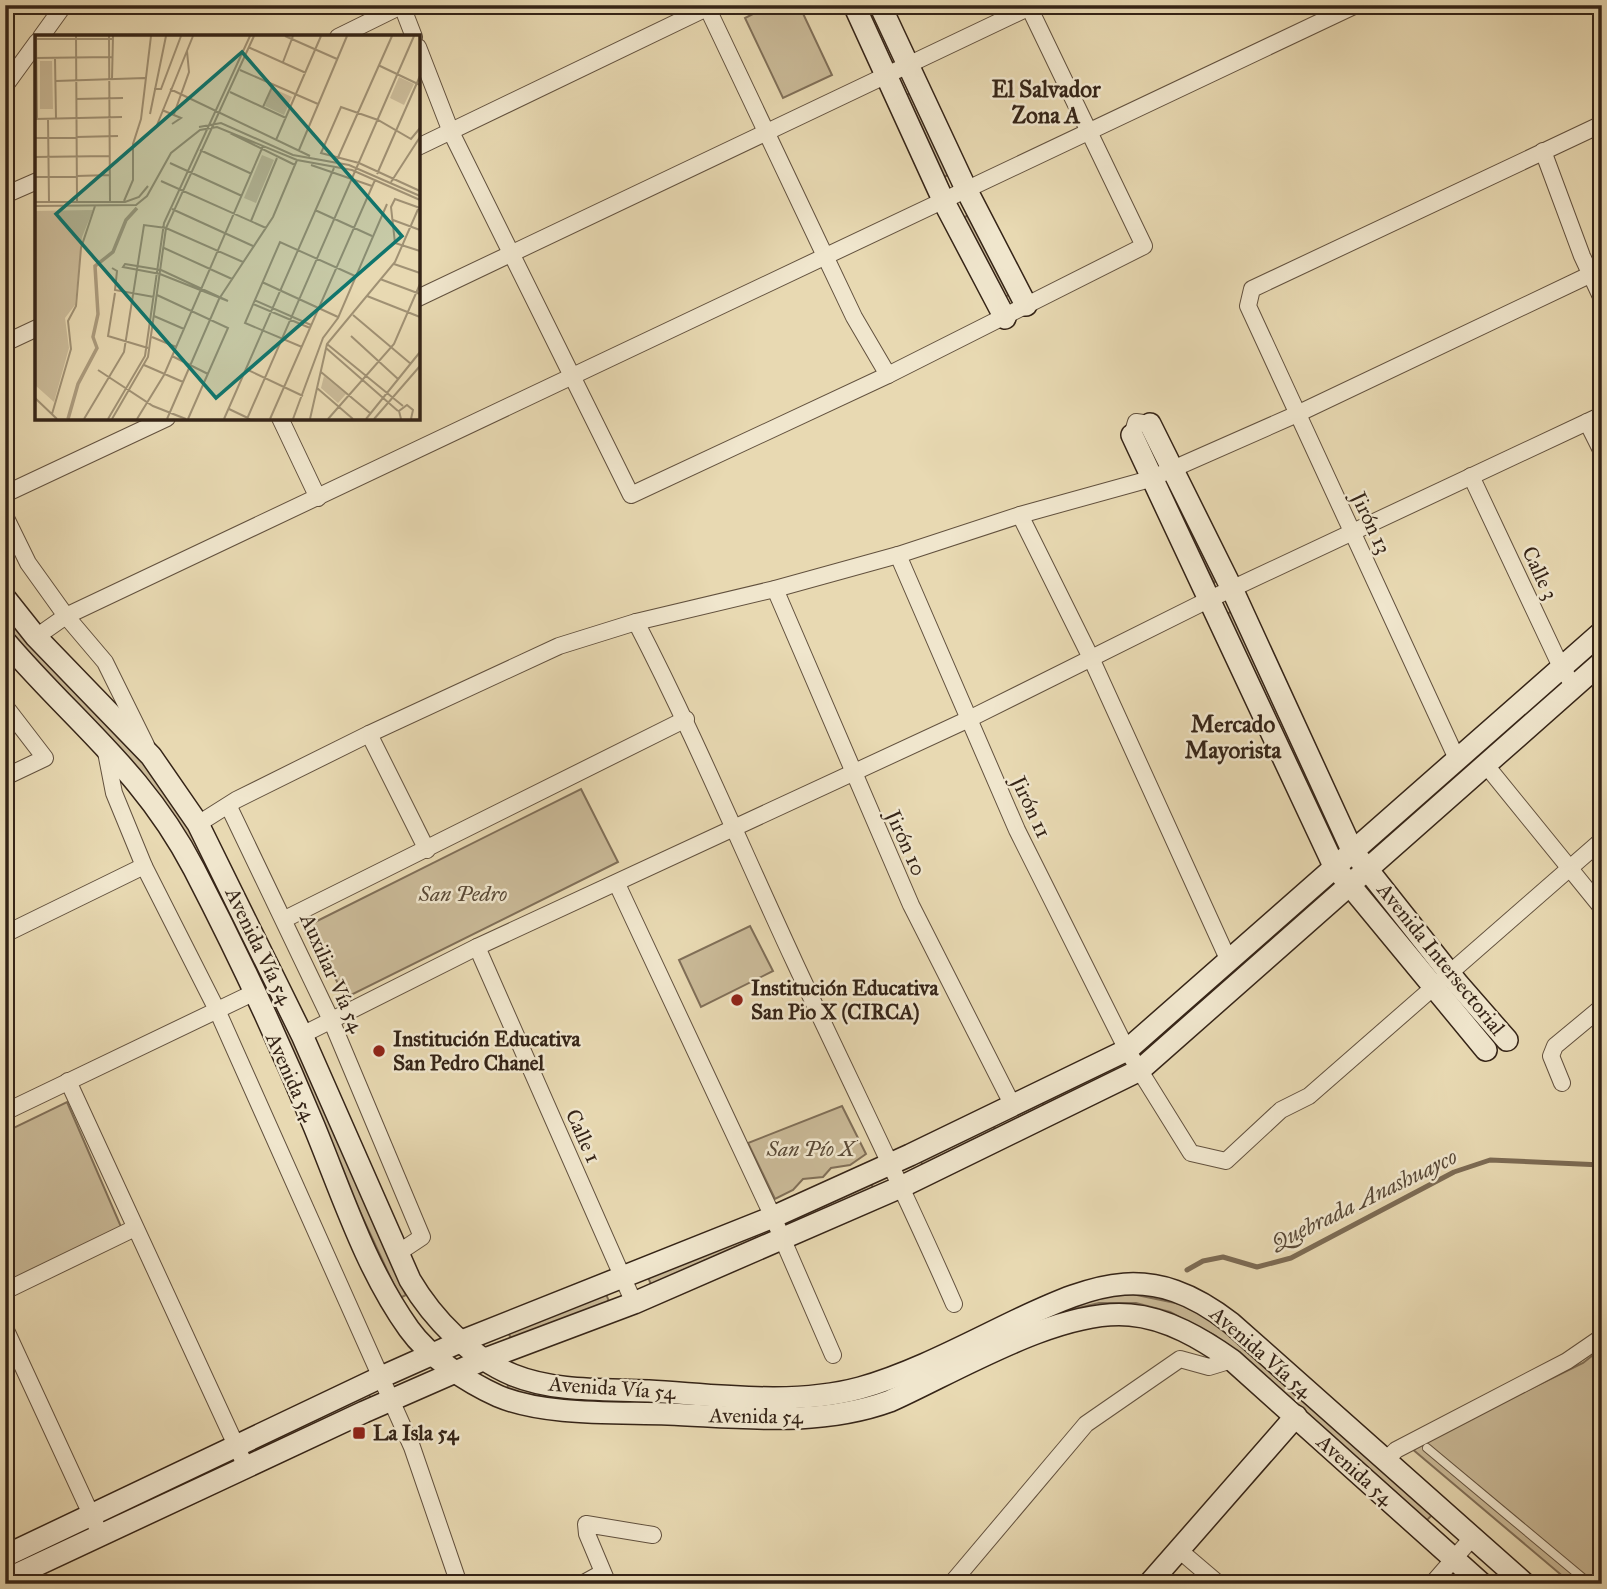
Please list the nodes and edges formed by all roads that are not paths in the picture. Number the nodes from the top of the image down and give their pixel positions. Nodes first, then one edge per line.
1 (64, 5) edge
2 (402, 5) edge
3 (853, 5) edge
4 (880, 5) edge
5 (1356, 5) edge
6 (709, 6) edge
7 (1030, 6) edge
8 (1339, 9) edge
9 (42, 35) edge
10 (342, 35) edge
11 (413, 35) edge
12 (35, 45) edge
13 (420, 52) edge
14 (907, 65) junction
15 (886, 77) junction
16 (5, 86) edge
17 (1602, 124) edge
18 (451, 132) junction
19 (767, 132) junction
20 (1088, 133) junction
21 (420, 146) edge
22 (1543, 151) junction
23 (35, 182) edge
24 (967, 191) junction
25 (5, 195) edge
26 (944, 202) junction
27 (512, 252) junction
28 (826, 258) junction
29 (1596, 272) edge
30 (420, 297) edge
31 (1602, 299) edge
32 (1026, 305) junction
33 (1005, 318) junction
34 (35, 329) edge
35 (5, 343) edge
36 (888, 375) junction
37 (570, 378) junction
38 (1295, 415) junction
39 (1595, 418) edge
40 (163, 420) edge
41 (281, 420) edge
42 (1602, 452) edge
43 (1172, 470) junction
44 (1471, 476) junction
45 (1150, 479) junction
46 (5, 494) edge
47 (318, 498) junction
48 (1020, 515) junction
49 (5, 516) edge
50 (1353, 533) junction
51 (898, 555) junction
52 (775, 589) junction
53 (1233, 591) junction
54 (5, 598) edge
55 (1210, 599) junction
56 (66, 616) junction
57 (636, 622) junction
58 (1602, 632) edge
59 (36, 637) junction
60 (6, 645) edge
61 (1091, 658) junction
62 (1602, 662) edge
63 (1561, 667) junction
64 (1574, 686) junction
65 (5, 706) edge
66 (686, 719) junction
67 (969, 719) junction
68 (369, 734) junction
69 (104, 743) junction
70 (151, 756) junction
71 (1457, 759) junction
72 (1485, 764) junction
73 (852, 771) junction
74 (5, 777) edge
75 (229, 807) junction
76 (198, 824) junction
77 (736, 829) junction
78 (1602, 840) edge
79 (427, 850) junction
80 (1352, 850) junction
81 (144, 866) junction
82 (1334, 866) junction
83 (1366, 867) junction
84 (1569, 869) junction
85 (617, 884) junction
86 (1348, 885) junction
87 (1602, 908) edge
88 (285, 919) junction
89 (5, 934) edge
90 (477, 947) junction
91 (1228, 959) junction
92 (1450, 972) junction
93 (1434, 990) junction
94 (253, 993) junction
95 (1602, 1007) edge
96 (217, 1010) junction
97 (331, 1020) junction
98 (302, 1035) junction
99 (1507, 1040) joint
100 (1127, 1049) junction
101 (1486, 1050) joint
102 (1140, 1070) junction
103 (68, 1081) junction
104 (1562, 1083) dead end
105 (1013, 1106) junction
106 (5, 1112) edge
107 (1022, 1128) junction
108 (891, 1164) junction
109 (903, 1186) junction
110 (773, 1217) junction
111 (135, 1228) junction
112 (782, 1239) junction
113 (398, 1253) junction
114 (623, 1278) junction
115 (5, 1292) edge
116 (634, 1303) junction
117 (954, 1304) dead end
118 (5, 1328) edge
119 (410, 1331) junction
120 (1602, 1338) edge
121 (462, 1341) junction
122 (434, 1354) junction
123 (833, 1355) dead end
124 (485, 1359) junction
125 (1232, 1360) junction
126 (456, 1372) junction
127 (379, 1378) junction
128 (391, 1400) junction
129 (1296, 1416) junction
130 (235, 1444) junction
131 (1427, 1448) dead end
132 (1385, 1461) junction
133 (246, 1467) junction
134 (90, 1515) junction
135 (653, 1535) dead end
136 (101, 1536) junction
137 (1472, 1538) junction
138 (1179, 1550) junction
139 (5, 1556) edge
140 (1453, 1559) junction
141 (605, 1578) edge
142 (5, 1580) edge
143 (459, 1584) edge
144 (582, 1584) edge
145 (951, 1584) edge
146 (1149, 1584) edge
147 (1219, 1584) edge
148 (1432, 1584) edge
149 (1482, 1584) edge
150 (1525, 1584) edge
151 (1590, 1584) edge

1 - 9 street
2 - 10 street
2 - 11 street
3 - 15 street
4 - 14 street
5 - 8 street
6 - 18 street
6 - 19 street
7 - 14 street
7 - 20 street
8 - 20 street
12 - 16 street
13 - 18 street
14 - 15 street
14 - 24 street
15 - 19 street
15 - 26 street
17 - 22 street
18 - 21 street
18 - 27 street
19 - 27 street
19 - 28 street
20 - 24 street
20 - 32 street
22 - 29 street
22 - 38 street, Jirón 13
23 - 25 street
24 - 26 street
24 - 32 street
26 - 28 street
26 - 33 street
27 - 30 street
27 - 37 street
28 - 36 street
28 - 37 street
29 - 31 street
29 - 38 street
32 - 33 street
33 - 36 street
34 - 35 street
36 - 37 street
37 - 47 street
38 - 43 street
38 - 50 street, Jirón 13
39 - 42 street
39 - 44 street
40 - 46 street
41 - 47 street
43 - 45 street
43 - 45 street, Avenida Intersectorial
43 - 53 street, Avenida Intersectorial
44 - 50 street
44 - 63 street, Calle 3
45 - 48 street
45 - 55 street, Avenida Intersectorial
47 - 56 street
48 - 51 street
48 - 61 street
49 - 56 street
50 - 53 street
50 - 71 street, Jirón 13
51 - 52 street
51 - 67 street, Jirón 11
52 - 57 street
52 - 73 street, Jirón 10
53 - 55 street
53 - 80 street, Avenida Intersectorial
54 - 59 street, Avenida Vía 54
55 - 61 street
55 - 82 street, Avenida Intersectorial
56 - 59 street
56 - 70 street
57 - 66 street
57 - 68 street
58 - 63 street
59 - 70 street, Avenida Vía 54
60 - 69 street, Avenida 54
61 - 67 street
61 - 91 street
62 - 64 street
63 - 64 street, Calle 3
63 - 71 street
64 - 72 street
65 - 74 street
66 - 77 street
66 - 79 street
67 - 73 street
67 - 100 street, Jirón 11
68 - 75 street
68 - 79 street
69 - 81 street
69 - 94 street, Avenida 54
70 - 76 street, Avenida Vía 54
71 - 80 street
72 - 83 street
72 - 84 street
73 - 77 street
73 - 105 street, Jirón 10
75 - 76 street
75 - 88 street, Auxiliar Vía 54
76 - 98 street, Avenida Vía 54
77 - 85 street
77 - 108 street
78 - 84 street
79 - 88 street
80 - 82 street
80 - 83 street, Avenida Intersectorial
81 - 89 street
81 - 96 street
82 - 86 street, Avenida Intersectorial
82 - 91 street
83 - 86 street
83 - 92 street, Avenida Intersectorial
84 - 87 street
84 - 92 street
85 - 90 street
85 - 110 street
86 - 93 street, Avenida Intersectorial
86 - 102 street
88 - 97 street, Auxiliar Vía 54
90 - 97 street
90 - 114 street, Calle 1
91 - 100 street
92 - 93 street
92 - 99 street, Avenida Intersectorial
93 - 101 street, Avenida Intersectorial
93 - 102 street, Jirón 11
94 - 96 street
94 - 119 street, Avenida 54
95 - 104 street
96 - 103 street
96 - 127 street
97 - 98 street
97 - 113 street, Auxiliar Vía 54
98 - 113 street, Avenida Vía 54
99 - 101 street, Avenida Intersectorial
100 - 102 street, Jirón 11
100 - 105 street
102 - 107 street
103 - 106 street
103 - 111 street
105 - 107 street
105 - 108 street
107 - 109 street
108 - 109 street
108 - 110 street
109 - 112 street
109 - 117 street
110 - 112 street
110 - 114 street
111 - 115 street
111 - 130 street
112 - 116 street
112 - 123 street
113 - 121 street, Avenida Vía 54
114 - 116 street, Calle 1
114 - 121 street
116 - 124 street
118 - 134 street
119 - 122 street, Avenida 54
119 - 127 street
120 - 132 street
121 - 122 street
121 - 124 street, Avenida Vía 54
122 - 126 street, Avenida 54
122 - 127 street
124 - 126 street
124 - 132 street, Avenida Vía 54
125 - 126 street, Avenida 54
125 - 129 street, Avenida 54
125 - 145 street
126 - 128 street
127 - 128 street
127 - 130 street
128 - 133 street
128 - 143 street
129 - 138 street
129 - 140 street, Avenida 54
130 - 133 street
130 - 134 street
131 - 151 lane
132 - 137 street, Avenida Vía 54
133 - 136 street
134 - 136 street
134 - 139 street
135 - 141 street
136 - 142 street
137 - 140 street
137 - 150 street, Avenida Vía 54
138 - 146 street
138 - 147 street
140 - 148 street
140 - 149 street, Avenida 54
141 - 144 street

